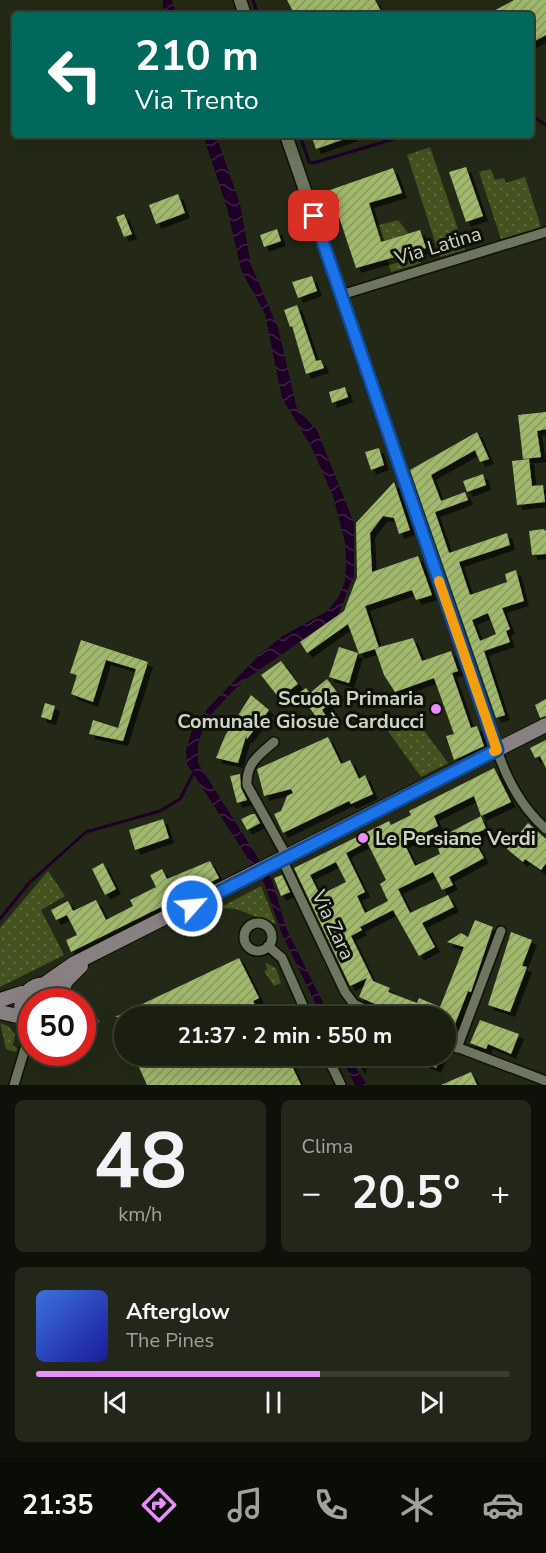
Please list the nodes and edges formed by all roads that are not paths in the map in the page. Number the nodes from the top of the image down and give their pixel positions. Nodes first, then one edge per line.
1 (287, 138) edge
2 (546, 232) edge
3 (341, 295) junction
4 (546, 725) edge
5 (274, 742) dead end
6 (497, 750) junction
7 (546, 829) edge
8 (285, 858) junction
9 (501, 931) dead end
10 (268, 946) dead end
11 (93, 956) junction
12 (43, 985) junction
13 (28, 988) edge
14 (48, 988) edge
15 (65, 988) edge
16 (18, 994) edge
17 (0, 1000) edge
18 (303, 1006) edge
19 (358, 1006) edge
20 (0, 1012) edge
21 (18, 1018) edge
22 (458, 1048) joint
23 (19, 1066) edge
24 (332, 1066) edge
25 (546, 1081) edge
26 (14, 1085) edge
27 (341, 1085) edge

1 - 3 street
2 - 3 street, Via Latina
3 - 6 street
4 - 6 main road
5 - 8 street, Via Zara
6 - 7 street
6 - 8 main road
8 - 11 main road
8 - 19 street, Via Zara
9 - 22 street
10 - 18 street
11 - 12 main road
11 - 15 main road
12 - 13 main road
12 - 14 main road
16 - 17 main road
20 - 21 main road
22 - 25 street
23 - 26 street
24 - 27 street

